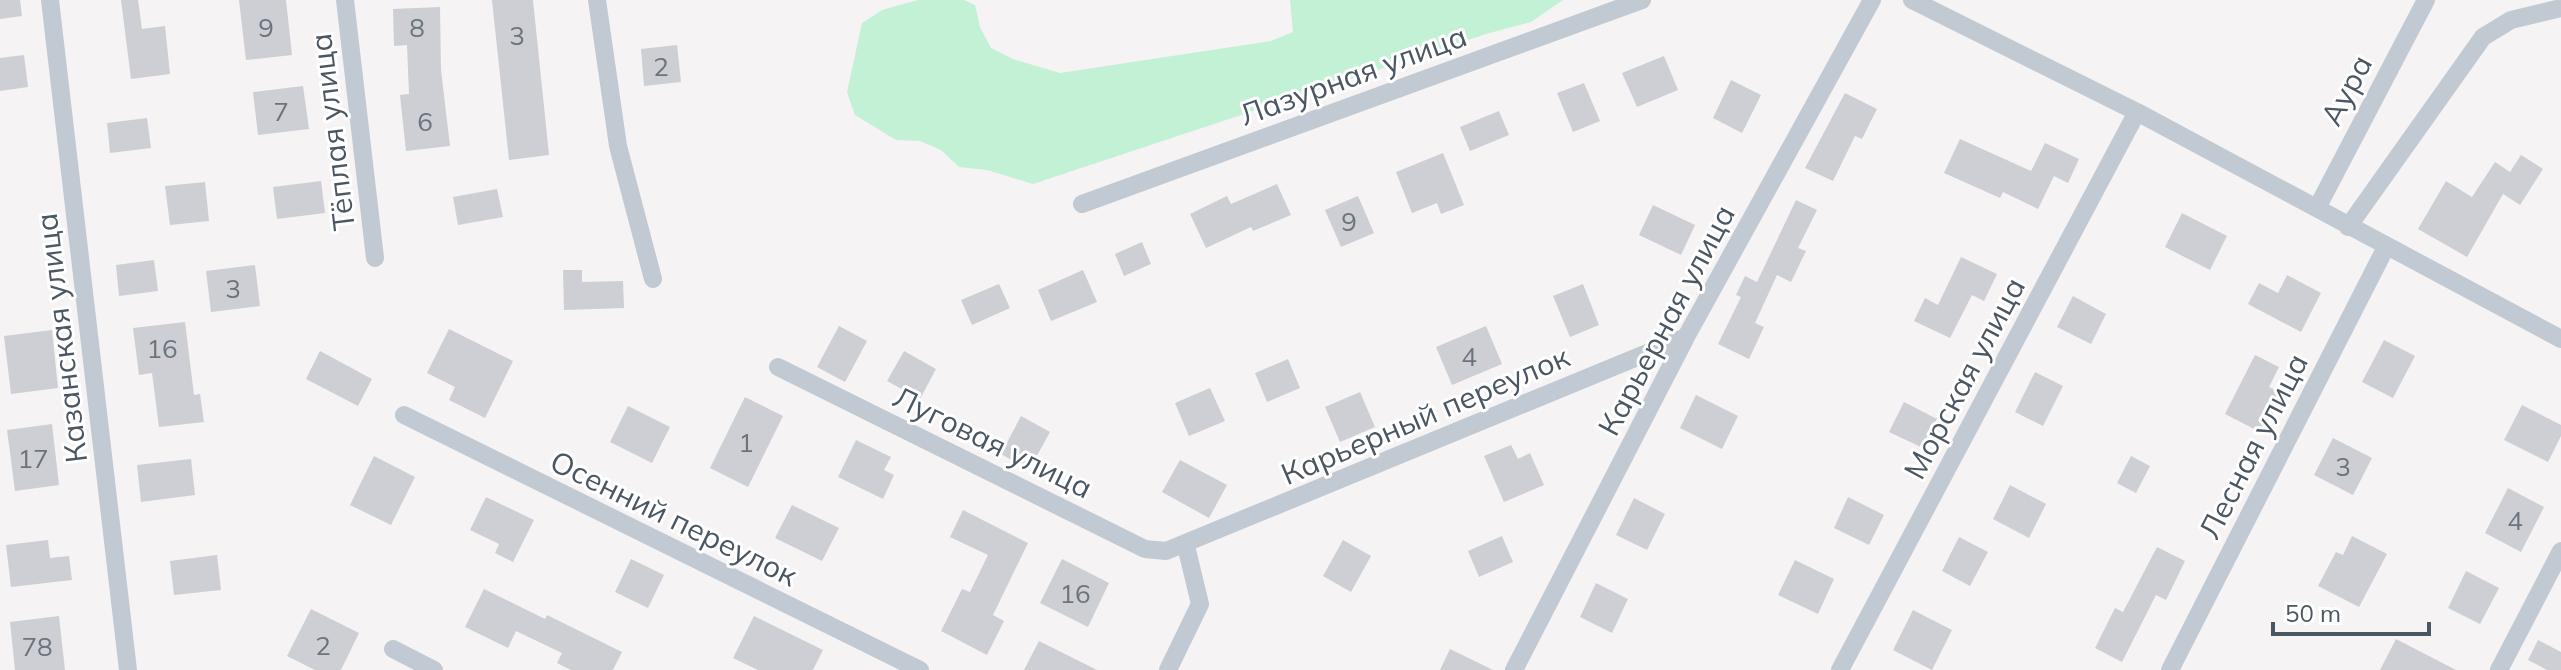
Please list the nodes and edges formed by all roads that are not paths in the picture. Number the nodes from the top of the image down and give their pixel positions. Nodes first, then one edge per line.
1 (50, 0) edge
2 (345, 0) edge
3 (597, 0) edge
4 (1642, 0) edge
5 (1872, 0) edge
6 (1912, 0) edge
7 (2426, 0) edge
8 (2561, 8) edge
9 (2137, 112) junction
10 (1082, 204) dead end
11 (2317, 208) junction
12 (2348, 227) junction
13 (2386, 247) junction
14 (375, 258) dead end
15 (653, 279) dead end
16 (1686, 337) junction
17 (2561, 339) edge
18 (778, 367) dead end
19 (404, 415) dead end
20 (1186, 546) junction
21 (2561, 551) edge
22 (393, 649) dead end
23 (128, 670) edge
24 (434, 670) edge
25 (920, 670) edge
26 (1168, 670) edge
27 (1514, 670) edge
28 (1840, 670) edge
29 (2170, 670) edge
30 (2499, 670) edge

1 - 23 street, Казанская улица
2 - 14 street, Тёплая улица
3 - 15 street
4 - 10 street, Лазурная улица
5 - 16 street, Карьерная улица
6 - 9 street
7 - 11 street, Аура
8 - 12 street
9 - 11 street
9 - 28 street, Морская улица
11 - 12 street
12 - 13 street
13 - 17 street
13 - 29 street, Лесная улица
16 - 20 street, Карьерный переулок
16 - 27 street, Карьерная улица
18 - 20 street, Луговая улица
19 - 25 street, Осенний переулок
20 - 26 street
21 - 30 street
22 - 24 street

